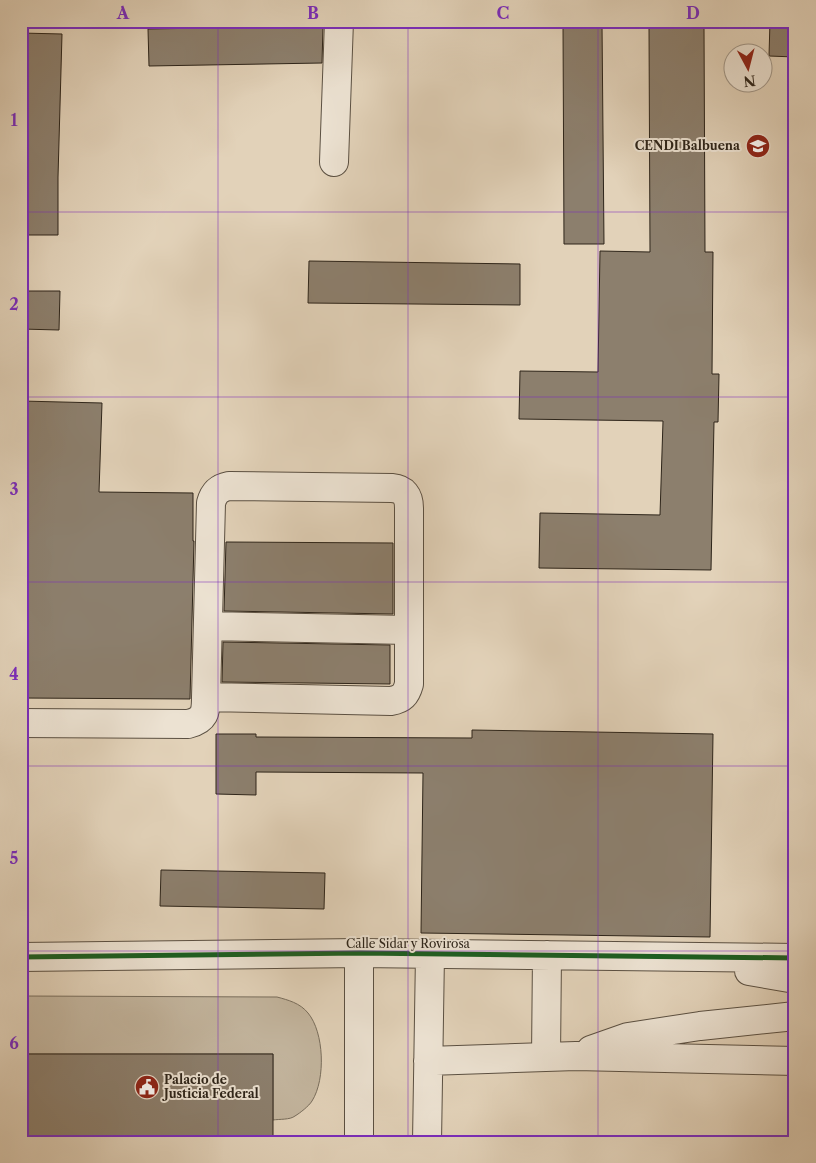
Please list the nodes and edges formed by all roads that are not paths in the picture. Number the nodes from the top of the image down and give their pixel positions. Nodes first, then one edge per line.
1 (339, 21) edge
2 (334, 162) dead end
3 (208, 626) junction
4 (409, 630) junction
5 (206, 696) junction
6 (21, 722) edge
7 (359, 953) junction
8 (430, 954) junction
9 (546, 955) junction
10 (21, 957) edge
11 (662, 957) junction
12 (795, 958) edge
13 (795, 979) edge
14 (795, 1016) edge
15 (576, 1056) junction
16 (546, 1057) junction
17 (795, 1060) edge
18 (428, 1061) junction
19 (358, 1142) edge
20 (427, 1142) edge

1 - 2 street
3 - 4 street
3 - 4 street
3 - 5 street
4 - 5 street
5 - 6 street
7 - 8 street, Calle Sidar y Rovirosa
7 - 10 street, Calle Sidar y Rovirosa
7 - 19 street
8 - 9 street, Calle Sidar y Rovirosa
8 - 18 street
9 - 11 street, Calle Sidar y Rovirosa
9 - 16 street
11 - 12 street, Calle Sidar y Rovirosa
11 - 13 street
14 - 15 street
15 - 16 street
15 - 17 street
16 - 18 street
18 - 20 street

